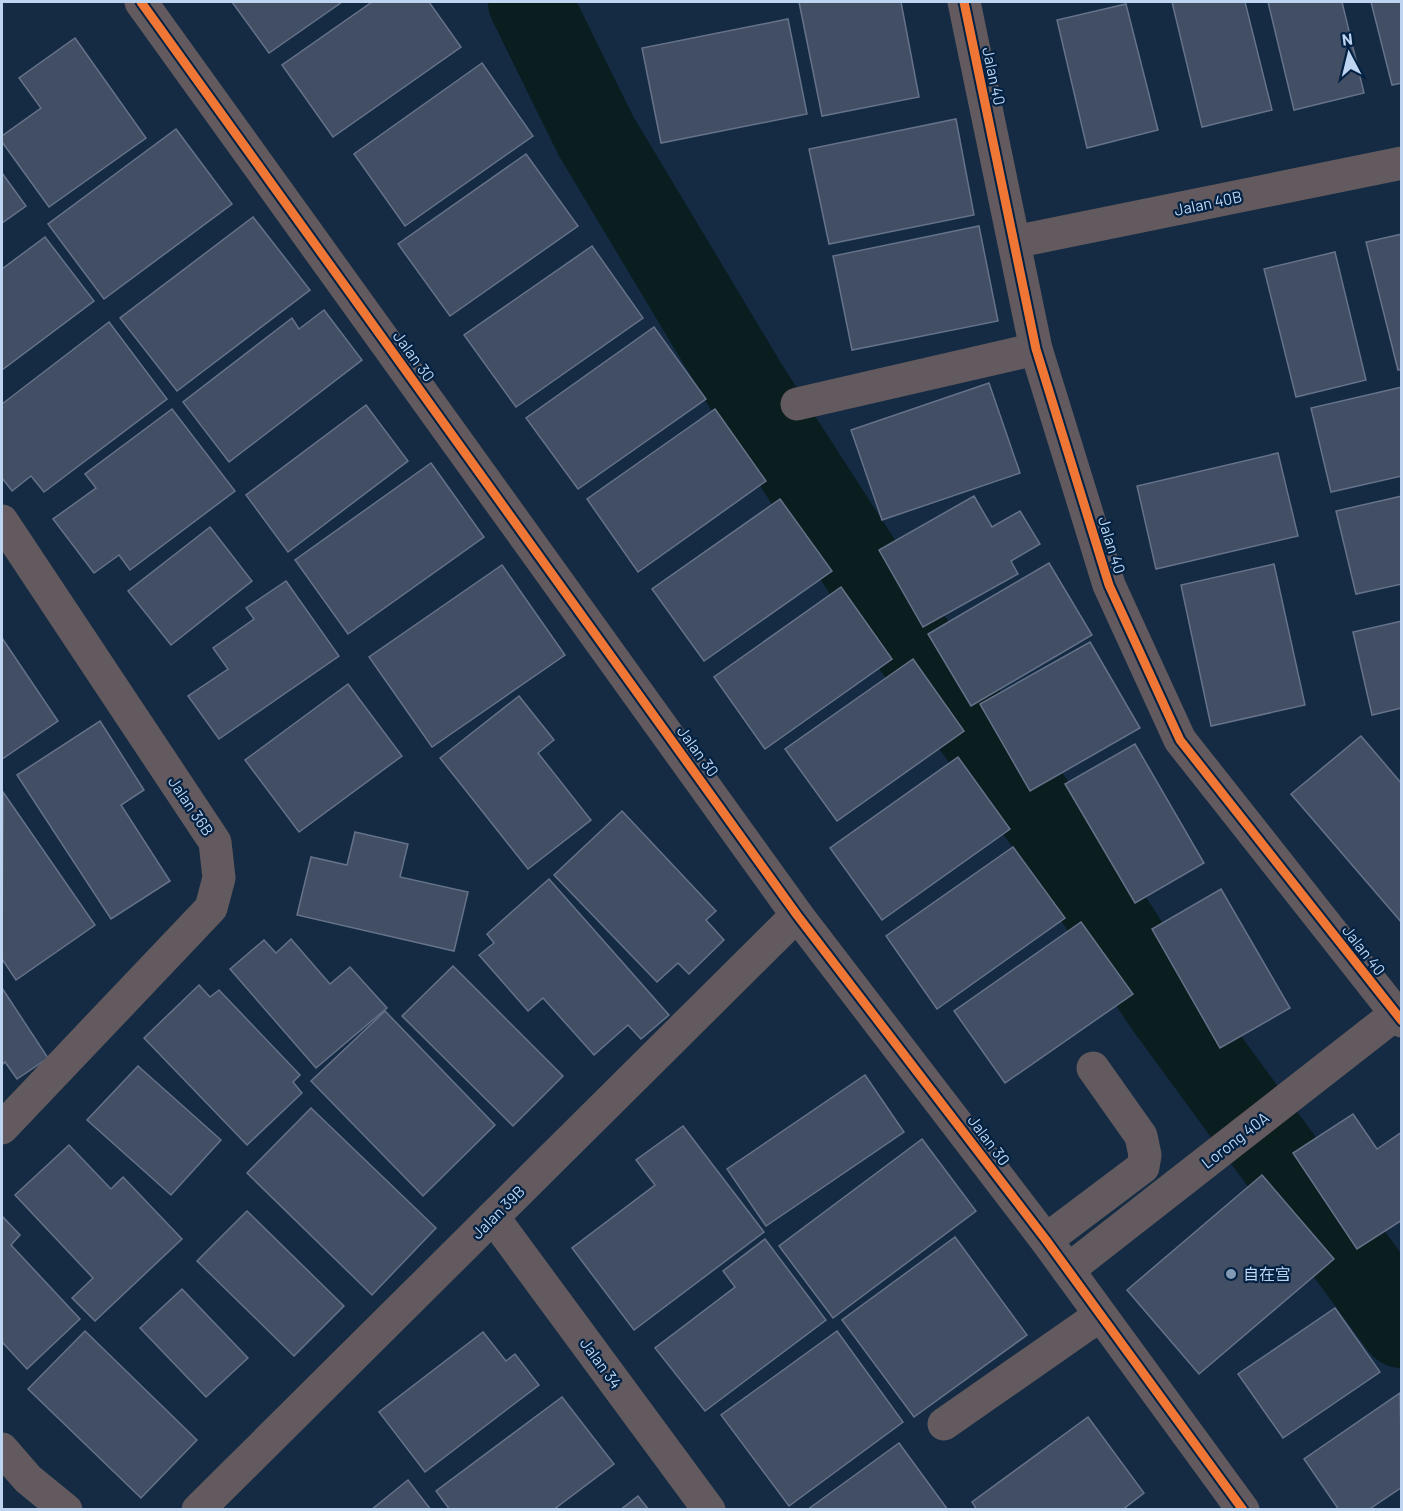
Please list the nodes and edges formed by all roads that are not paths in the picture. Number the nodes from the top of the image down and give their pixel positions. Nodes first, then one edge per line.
1 (141, 2) edge
2 (964, 2) edge
3 (1401, 163) edge
4 (1014, 242) junction
5 (1036, 350) junction
6 (797, 404) dead end
7 (2, 521) edge
8 (797, 915) junction
9 (1400, 1015) edge
10 (1093, 1068) dead end
11 (2, 1128) edge
12 (493, 1217) junction
13 (1047, 1240) junction
14 (1068, 1270) junction
15 (1102, 1317) junction
16 (944, 1424) dead end
17 (2, 1449) edge
18 (66, 1509) edge
19 (198, 1509) edge
20 (709, 1509) edge
21 (1243, 1509) edge

1 - 8 street, Jalan 30
2 - 4 street, Jalan 40
3 - 4 street, Jalan 40B
4 - 5 street, Jalan 40
5 - 6 street
5 - 9 street, Jalan 40
7 - 11 street, Jalan 36B
8 - 12 street, Jalan 39B
8 - 13 street, Jalan 30
9 - 14 street, Lorong 40A
10 - 13 street
12 - 19 street, Jalan 39B
12 - 20 street, Jalan 34
13 - 14 street, Jalan 30
14 - 15 street, Jalan 30
15 - 16 street
15 - 21 street, Jalan 30
17 - 18 street

